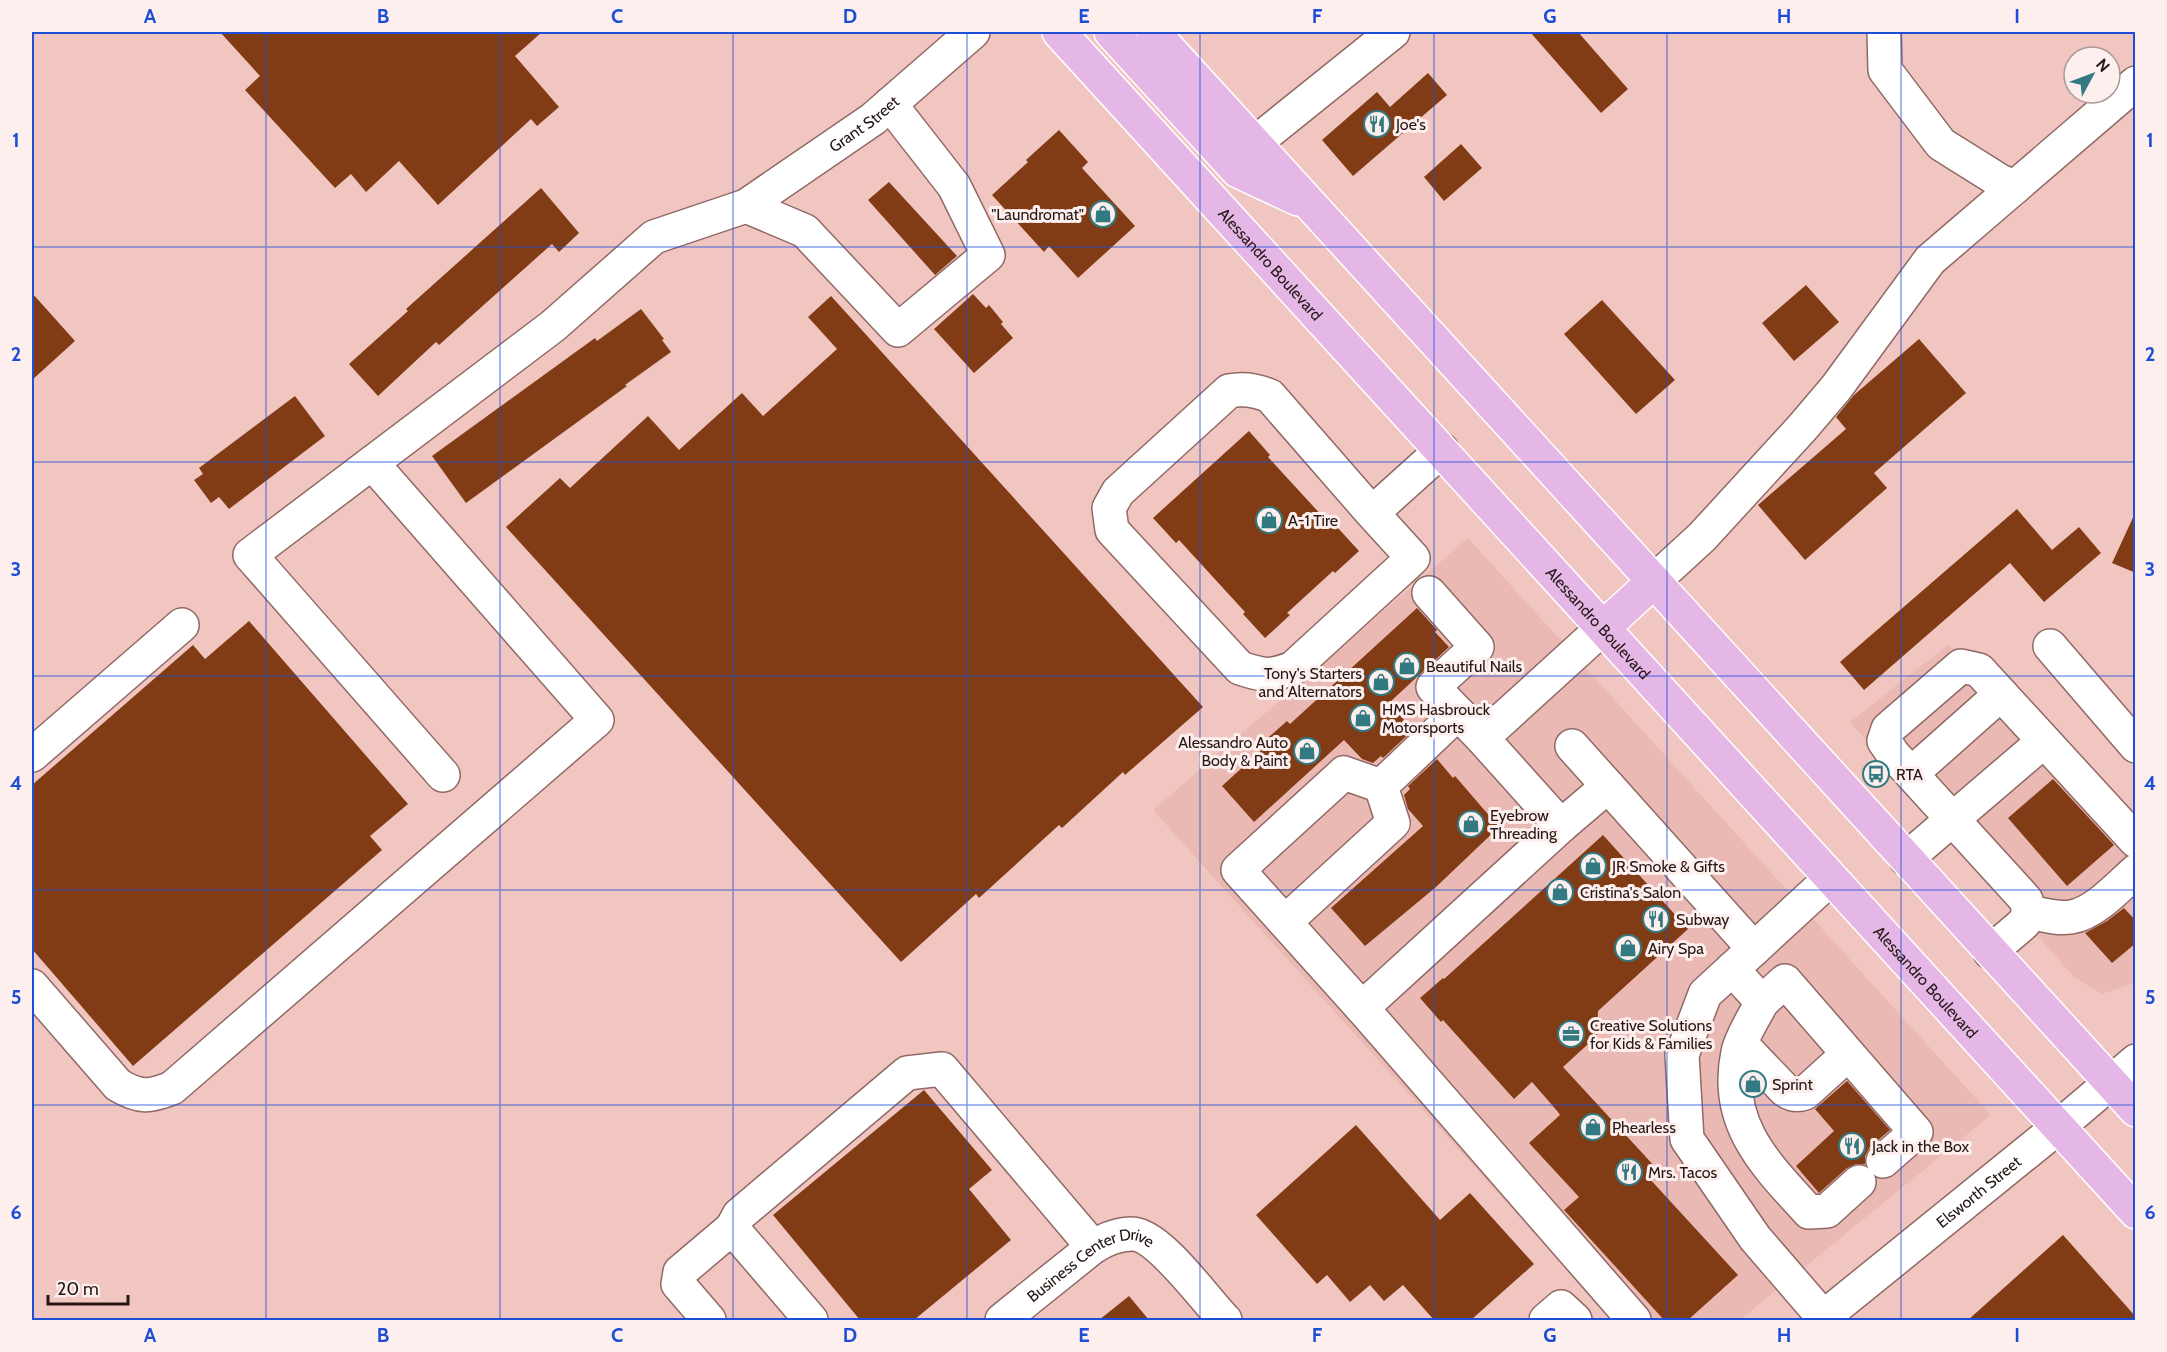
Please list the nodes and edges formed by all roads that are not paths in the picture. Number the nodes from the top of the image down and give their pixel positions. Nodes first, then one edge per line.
1 (973, 32) edge
2 (1059, 32) edge
3 (1111, 32) edge
4 (1153, 32) edge
5 (1393, 32) edge
6 (1884, 32) edge
7 (2136, 83) edge
8 (890, 105) junction
9 (1255, 143) junction
10 (2014, 187) junction
11 (1310, 204) junction
12 (747, 206) junction
13 (1443, 450) junction
14 (372, 463) junction
15 (1372, 513) junction
16 (1654, 581) junction
17 (1429, 593) dead end
18 (182, 625) dead end
19 (1604, 627) junction
20 (2050, 646) dead end
21 (2001, 694) junction
22 (1458, 713) junction
23 (1482, 738) junction
24 (2044, 741) junction
25 (1572, 746) dead end
26 (2136, 746) edge
27 (32, 755) edge
28 (1912, 773) junction
29 (443, 775) dead end
30 (1381, 786) junction
31 (1608, 786) junction
32 (1953, 818) junction
33 (1561, 826) junction
34 (2136, 841) edge
35 (1906, 859) junction
36 (2136, 871) edge
37 (1831, 879) junction
38 (2030, 912) junction
39 (1285, 922) junction
40 (1990, 952) junction
41 (1743, 959) junction
42 (32, 986) edge
43 (1762, 1002) junction
44 (1362, 1008) junction
45 (1741, 1044) junction
46 (1848, 1054) junction
47 (2136, 1061) edge
48 (2110, 1083) junction
49 (2136, 1110) edge
50 (2057, 1128) junction
51 (2136, 1212) edge
52 (736, 1222) junction
53 (1093, 1247) junction
54 (1822, 1319) edge
55 (709, 1320) edge
56 (811, 1320) edge
57 (1002, 1320) edge
58 (1225, 1320) edge
59 (1546, 1320) edge
60 (1575, 1320) edge
61 (1634, 1320) edge

1 - 8 street, Grant Street
2 - 13 main road, Alessandro Boulevard
3 - 11 main road
4 - 9 main road
5 - 9 street
6 - 10 street
7 - 10 street
8 - 12 street, Grant Street
8 - 12 street
9 - 11 main road
10 - 16 street
11 - 16 main road
12 - 14 street, Grant Street
13 - 15 street
13 - 19 main road, Alessandro Boulevard
14 - 29 street, Grant Street
14 - 42 street
15 - 15 street
16 - 19 main road
16 - 35 main road
17 - 22 street
18 - 27 street
19 - 23 street
19 - 37 main road, Alessandro Boulevard
20 - 26 street
21 - 24 street
21 - 28 street
21 - 28 street
22 - 23 street
22 - 30 street
23 - 33 street
24 - 32 street
24 - 34 street
25 - 31 street
28 - 32 street
30 - 39 street
30 - 39 street
31 - 33 street
31 - 41 street
32 - 35 street
32 - 38 street
33 - 44 street
35 - 40 main road
36 - 38 street
37 - 41 street
37 - 50 main road, Alessandro Boulevard
38 - 40 street
39 - 44 street
40 - 48 main road
41 - 43 street
41 - 54 street
43 - 45 street
43 - 46 street
44 - 61 street
45 - 46 street
45 - 46 street
47 - 48 street, Elsworth Street
48 - 49 main road
48 - 50 street, Elsworth Street
50 - 51 main road, Alessandro Boulevard
50 - 54 street, Elsworth Street
52 - 53 street
52 - 55 street
52 - 56 street
53 - 57 street, Business Center Drive
53 - 58 street, Business Center Drive
59 - 60 street

